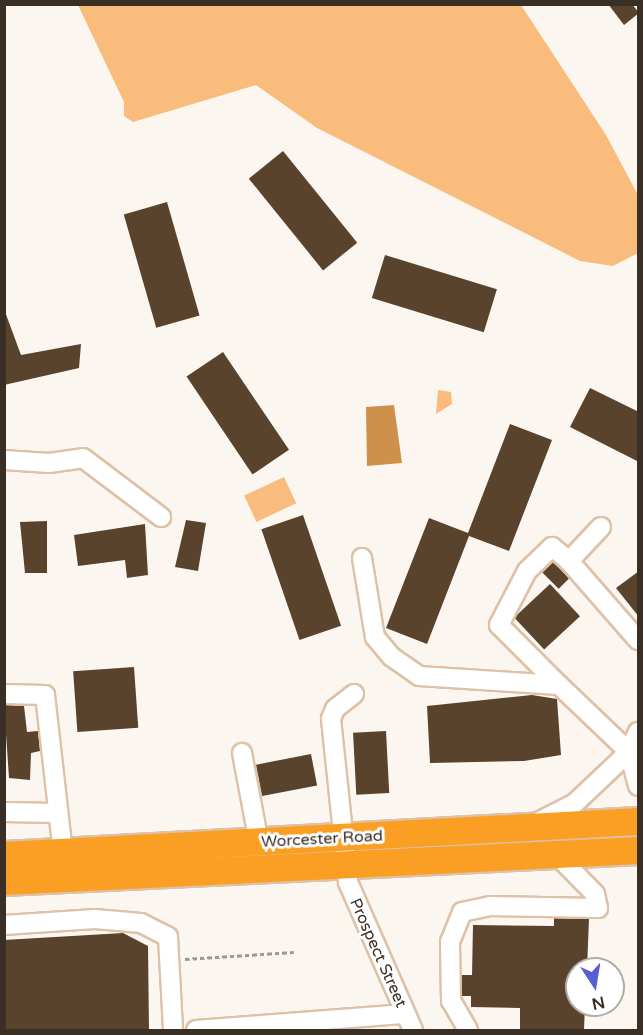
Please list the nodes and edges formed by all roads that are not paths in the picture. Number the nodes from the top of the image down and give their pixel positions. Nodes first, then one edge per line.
1 (4, 460) edge
2 (161, 517) dead end
3 (601, 527) dead end
4 (362, 558) dead end
5 (569, 561) junction
6 (639, 640) edge
7 (559, 685) junction
8 (4, 694) edge
9 (354, 694) dead end
10 (639, 732) edge
11 (628, 752) junction
12 (242, 753) dead end
13 (639, 786) edge
14 (4, 812) edge
15 (58, 813) junction
16 (639, 821) edge
17 (528, 825) junction
18 (345, 838) junction
19 (259, 843) junction
20 (639, 850) edge
21 (63, 853) junction
22 (4, 855) edge
23 (556, 855) junction
24 (346, 867) junction
25 (4, 881) edge
26 (4, 925) edge
27 (409, 1022) edge
28 (341, 1026) edge
29 (173, 1030) edge
30 (196, 1030) edge
31 (468, 1030) edge

1 - 2 street
3 - 5 street
4 - 7 street
5 - 6 street
5 - 7 street
7 - 11 street
8 - 15 street
9 - 18 street, Prospect Street
10 - 11 street
11 - 13 street
11 - 17 street
12 - 19 street
14 - 15 street
15 - 21 street
16 - 17 highway, Worcester Road
17 - 18 highway, Worcester Road
18 - 19 highway, Worcester Road
18 - 24 street, Prospect Street
19 - 21 highway, Worcester Road
20 - 23 highway, Worcester Road
21 - 22 highway, Worcester Road
23 - 24 highway, Worcester Road
23 - 31 street
24 - 25 highway, Worcester Road
24 - 27 street, Prospect Street
26 - 29 street
27 - 28 street
28 - 30 street

